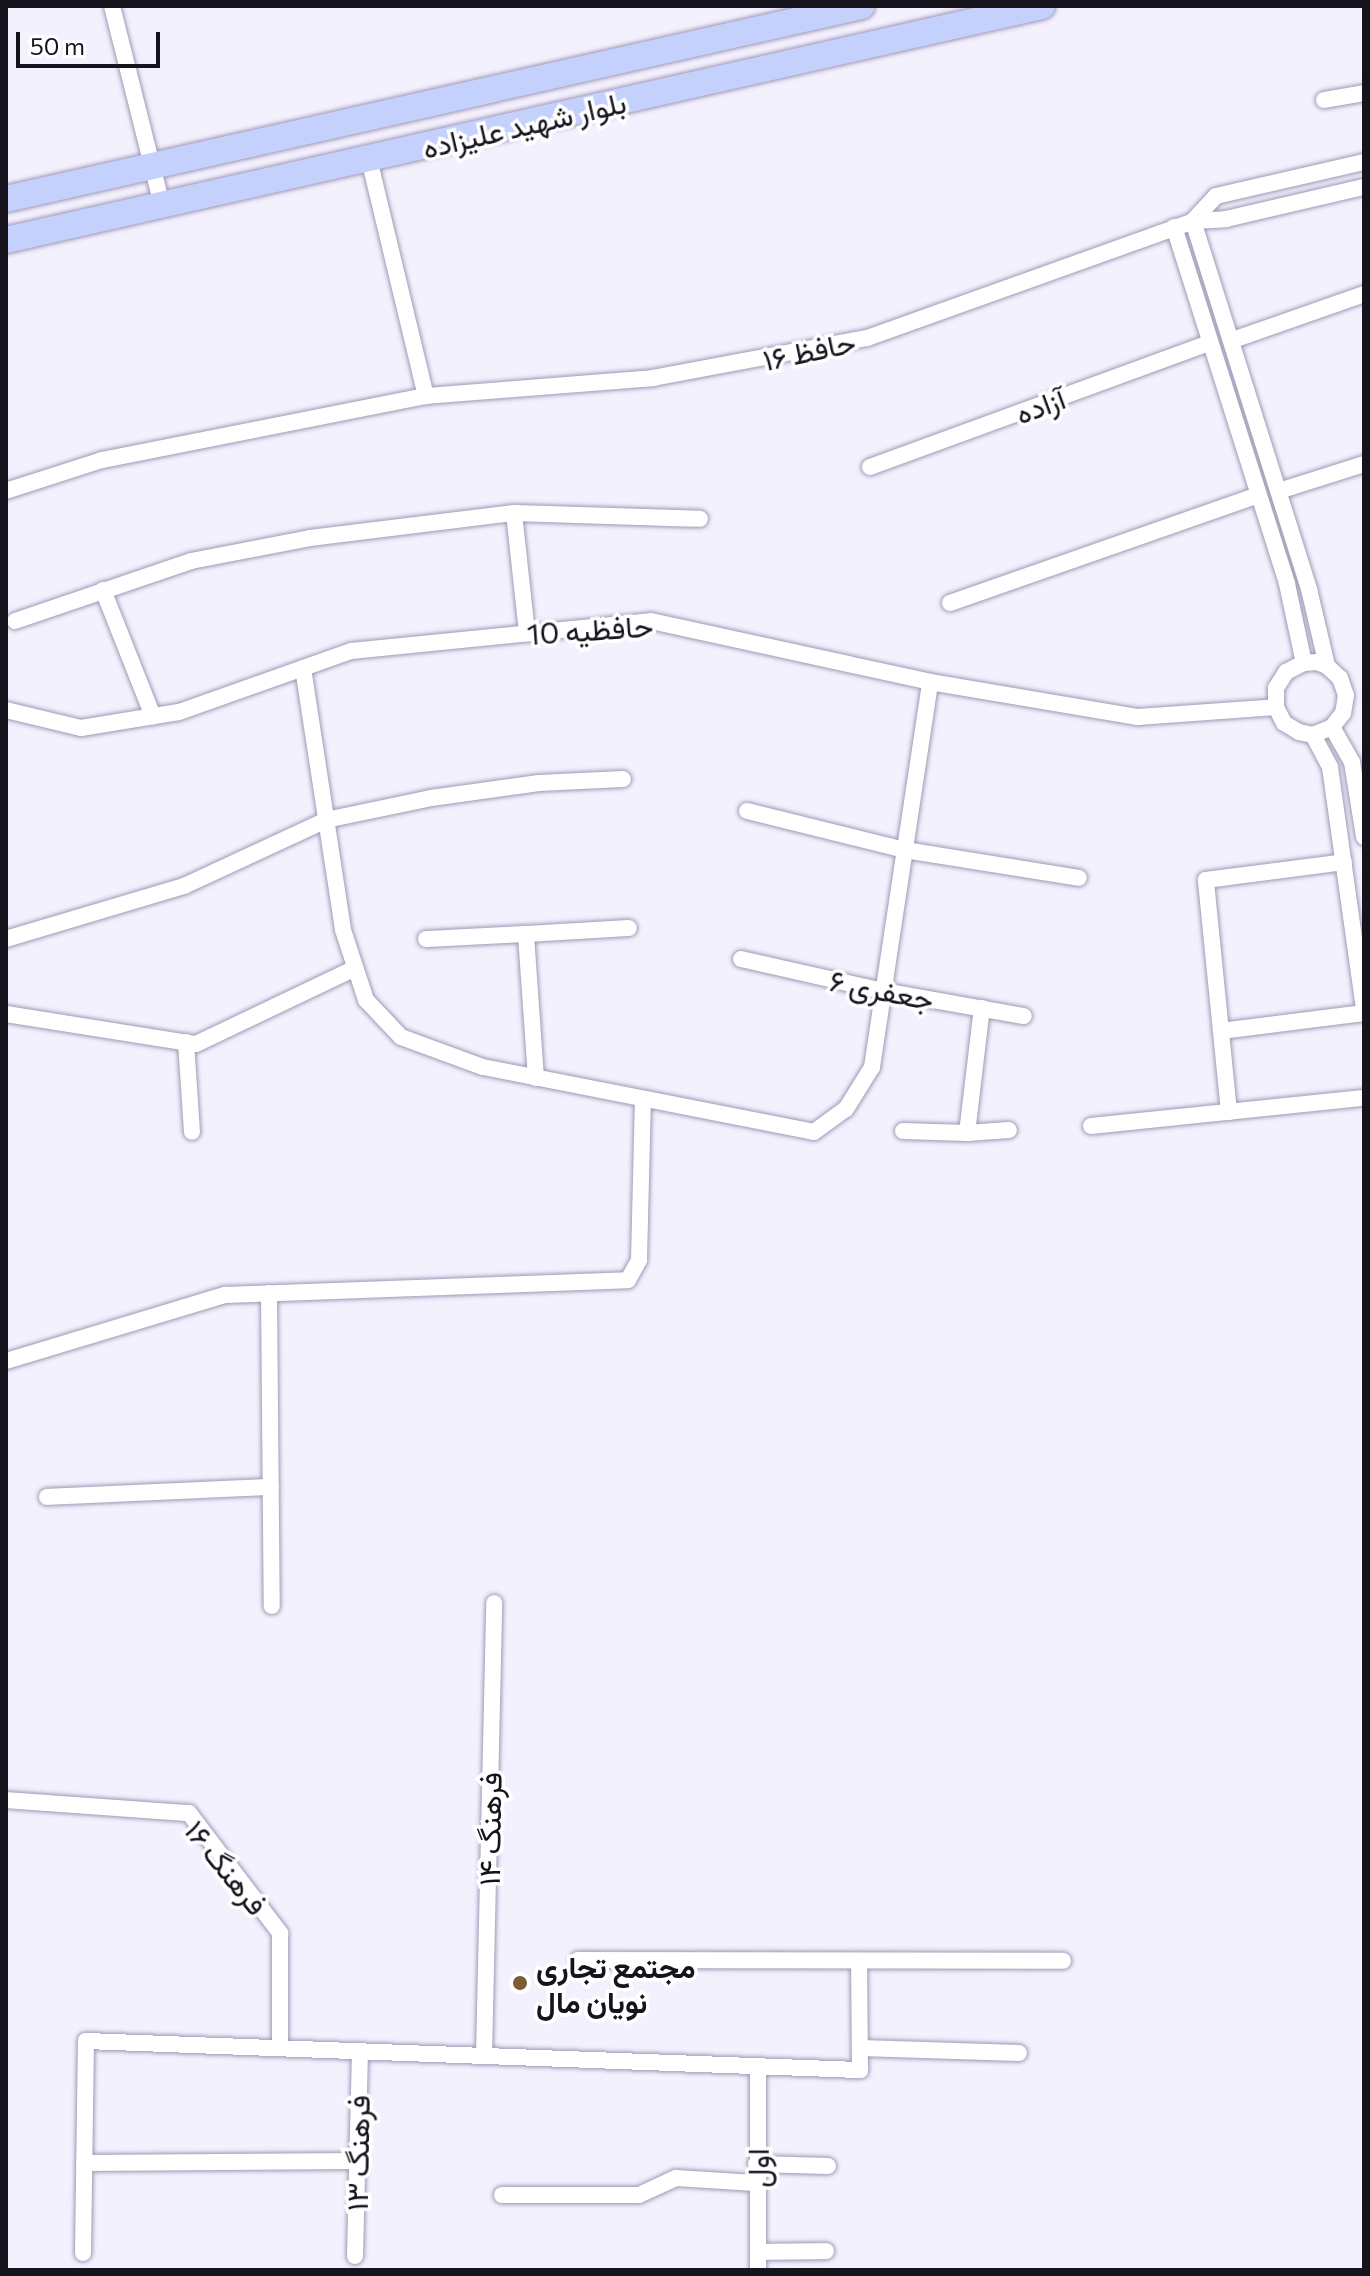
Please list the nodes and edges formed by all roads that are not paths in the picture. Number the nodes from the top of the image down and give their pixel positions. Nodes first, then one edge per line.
1 (112, 6) edge
2 (862, 6) edge
3 (1042, 6) edge
4 (1364, 93) edge
5 (1324, 100) dead end
6 (369, 159) junction
7 (1364, 162) edge
8 (154, 166) junction
9 (1364, 187) edge
10 (6, 199) edge
11 (162, 205) junction
12 (1193, 221) junction
13 (1174, 227) junction
14 (6, 240) edge
15 (1364, 294) edge
16 (1233, 340) junction
17 (1209, 343) junction
18 (426, 396) junction
19 (1364, 464) edge
20 (870, 467) dead end
21 (6, 491) edge
22 (1279, 491) junction
23 (1258, 495) junction
24 (514, 513) junction
25 (700, 519) dead end
26 (103, 590) junction
27 (950, 603) dead end
28 (15, 621) dead end
29 (527, 633) junction
30 (1304, 663) junction
31 (1327, 666) junction
32 (303, 668) junction
33 (930, 682) junction
34 (1276, 707) junction
35 (6, 710) edge
36 (153, 716) junction
37 (1332, 727) junction
38 (1313, 735) junction
39 (623, 779) dead end
40 (747, 811) dead end
41 (326, 820) junction
42 (1364, 837) edge
43 (905, 850) junction
44 (1344, 862) junction
45 (1079, 878) dead end
46 (629, 928) dead end
47 (526, 934) junction
48 (14, 936) edge
49 (426, 939) dead end
50 (741, 959) dead end
51 (355, 968) junction
52 (883, 991) junction
53 (982, 1008) junction
54 (1364, 1012) edge
55 (6, 1014) edge
56 (1024, 1016) dead end
57 (1221, 1031) junction
58 (186, 1042) junction
59 (536, 1078) junction
60 (1364, 1098) edge
61 (643, 1099) junction
62 (1229, 1112) junction
63 (1091, 1126) dead end
64 (1009, 1130) dead end
65 (903, 1131) dead end
66 (192, 1132) dead end
67 (967, 1133) junction
68 (269, 1293) junction
69 (6, 1361) edge
70 (271, 1487) junction
71 (47, 1497) dead end
72 (494, 1603) dead end
73 (272, 1606) dead end
74 (6, 1800) edge
75 (578, 1960) dead end
76 (859, 1961) junction
77 (1063, 1961) dead end
78 (280, 2048) junction
79 (860, 2048) junction
80 (360, 2051) junction
81 (1019, 2053) dead end
82 (484, 2055) junction
83 (758, 2067) junction
84 (357, 2161) junction
85 (84, 2163) junction
86 (756, 2164) junction
87 (828, 2166) dead end
88 (755, 2183) junction
89 (502, 2195) dead end
90 (826, 2251) dead end
91 (758, 2252) junction
92 (83, 2253) dead end
93 (355, 2256) dead end
94 (758, 2270) edge

1 - 8 street
2 - 8 main road, بلوار شهید علیزاده
3 - 6 main road, بلوار شهید علیزاده
4 - 5 street
6 - 11 main road, بلوار شهید علیزاده
6 - 18 street
7 - 12 street
8 - 10 main road, بلوار شهید علیزاده
8 - 11 street
9 - 12 street
11 - 14 main road, بلوار شهید علیزاده
12 - 13 street, حافظ ۱۶
12 - 16 street
13 - 17 street
13 - 18 street, حافظ ۱۶
15 - 16 street
16 - 22 street
17 - 20 street, آزاده
17 - 23 street
18 - 21 street, حافظ ۱۶
19 - 22 street
22 - 31 street
23 - 27 street
23 - 30 street
24 - 25 street
24 - 26 street
24 - 29 street
26 - 28 street
26 - 36 street
29 - 32 street, حافظیه 10
29 - 33 street, حافظیه 10
30 - 31 street
30 - 34 street
31 - 37 street
32 - 36 street, حافظیه 10
32 - 41 street
33 - 34 street, حافظیه 10
33 - 43 street
34 - 38 street
35 - 36 street, حافظیه 10
37 - 38 street
37 - 42 street
38 - 44 street
39 - 41 street
40 - 43 street
41 - 48 street
41 - 51 street
43 - 45 street
43 - 52 street
44 - 54 street
44 - 57 street
46 - 47 street
47 - 49 street
47 - 59 street
50 - 52 street, جعفری ۶
51 - 58 street
51 - 59 street
52 - 53 street, جعفری ۶
52 - 61 street
53 - 56 street, جعفری ۶
53 - 67 street
54 - 57 street
55 - 58 street
57 - 62 street
58 - 66 street
59 - 61 street
60 - 62 street
61 - 68 street
62 - 63 street
64 - 67 street
65 - 67 street
68 - 69 street
68 - 70 street
70 - 71 street
70 - 73 street
72 - 82 street, فرهنگ ۱۴
74 - 78 street, فرهنگ ۱۶
75 - 76 street
76 - 77 street
76 - 79 street
78 - 80 street
78 - 85 street
79 - 81 street
79 - 83 street
80 - 82 street
80 - 84 street, فرهنگ ۱۳
82 - 83 street
83 - 86 street, اول
84 - 85 street
84 - 93 street, فرهنگ ۱۳
85 - 92 street
86 - 87 street
86 - 88 street, اول
88 - 89 street
88 - 91 street, اول
90 - 91 street
91 - 94 street, اول

